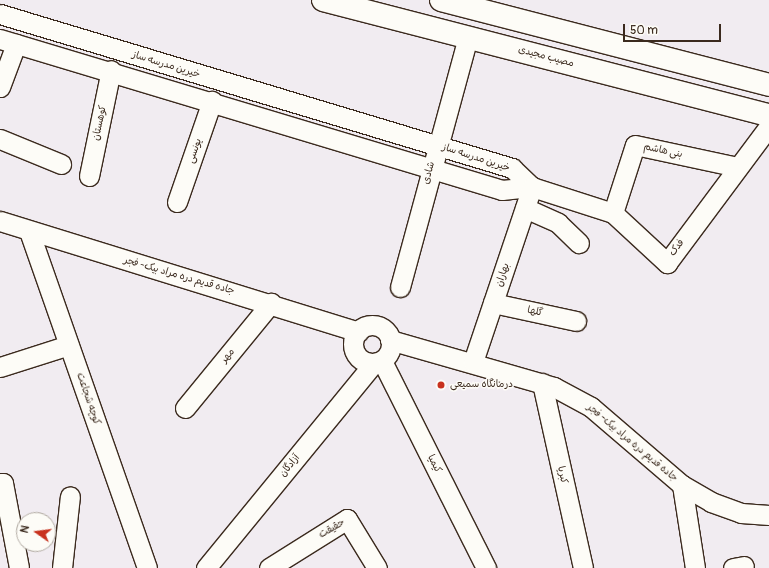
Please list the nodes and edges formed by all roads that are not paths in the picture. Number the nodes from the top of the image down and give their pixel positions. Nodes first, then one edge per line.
1 (323, 0) edge
2 (441, 0) edge
3 (476, 4) edge
4 (0, 14) edge
5 (468, 37) junction
6 (8, 41) edge
7 (111, 70) junction
8 (769, 86) edge
9 (0, 87) edge
10 (212, 101) junction
11 (769, 115) edge
12 (769, 126) edge
13 (0, 139) edge
14 (437, 146) junction
15 (61, 164) dead end
16 (431, 167) junction
17 (738, 167) junction
18 (89, 176) dead end
19 (532, 187) junction
20 (177, 202) dead end
21 (525, 208) junction
22 (613, 213) junction
23 (0, 221) edge
24 (29, 231) junction
25 (579, 243) dead end
26 (400, 288) dead end
27 (271, 303) junction
28 (493, 303) junction
29 (576, 321) dead end
30 (358, 332) junction
31 (390, 340) junction
32 (69, 345) junction
33 (378, 362) junction
34 (473, 362) junction
35 (0, 367) edge
36 (542, 383) junction
37 (185, 408) dead end
38 (0, 484) edge
39 (682, 485) junction
40 (70, 496) dead end
41 (769, 515) edge
42 (280, 565) edge
43 (19, 568) edge
44 (62, 568) edge
45 (147, 568) edge
46 (206, 568) edge
47 (377, 568) edge
48 (486, 568) edge
49 (583, 568) edge
50 (695, 568) edge

1 - 5 main road, مصیب مجیدی
2 - 3 main road
3 - 8 main road
4 - 14 street, خیرین مدرسه ساز
5 - 11 main road, مصیب مجیدی
5 - 14 street, شادی
6 - 7 street, خیرین مدرسه ساز
6 - 9 street
7 - 10 street, خیرین مدرسه ساز
7 - 18 street, کوهستان
10 - 16 street, خیرین مدرسه ساز
10 - 20 street, یونسی
12 - 17 street, فدک
13 - 15 street
14 - 16 street, شادی
14 - 19 street, خیرین مدرسه ساز
16 - 19 street, خیرین مدرسه ساز
16 - 26 street, شادی
17 - 22 street, بنی هاشم
17 - 22 street, فدک
19 - 21 street, بهاران
19 - 22 street, فدک
21 - 25 street
21 - 28 street, بهاران
23 - 24 street, جاده قدیم دره مراد بیک- فجر
24 - 27 street, جاده قدیم دره مراد بیک- فجر
24 - 32 street, کوچه شجاعت
27 - 30 street, جاده قدیم دره مراد بیک- فجر
27 - 37 street, مهر
28 - 29 street, گلها
28 - 34 street, بهاران
30 - 31 street
30 - 33 street
31 - 33 street
31 - 34 street, جاده قدیم دره مراد بیک- فجر
32 - 35 street
32 - 45 street, کوچه شجاعت
33 - 46 street, آزادگان
33 - 48 street, کیمیا
34 - 36 street, جاده قدیم دره مراد بیک- فجر
36 - 39 street, جاده قدیم دره مراد بیک- فجر
36 - 49 street, کبریا
38 - 43 street
39 - 41 street, جاده قدیم دره مراد بیک- فجر
39 - 50 street
40 - 44 street
42 - 47 street, حقیقت

